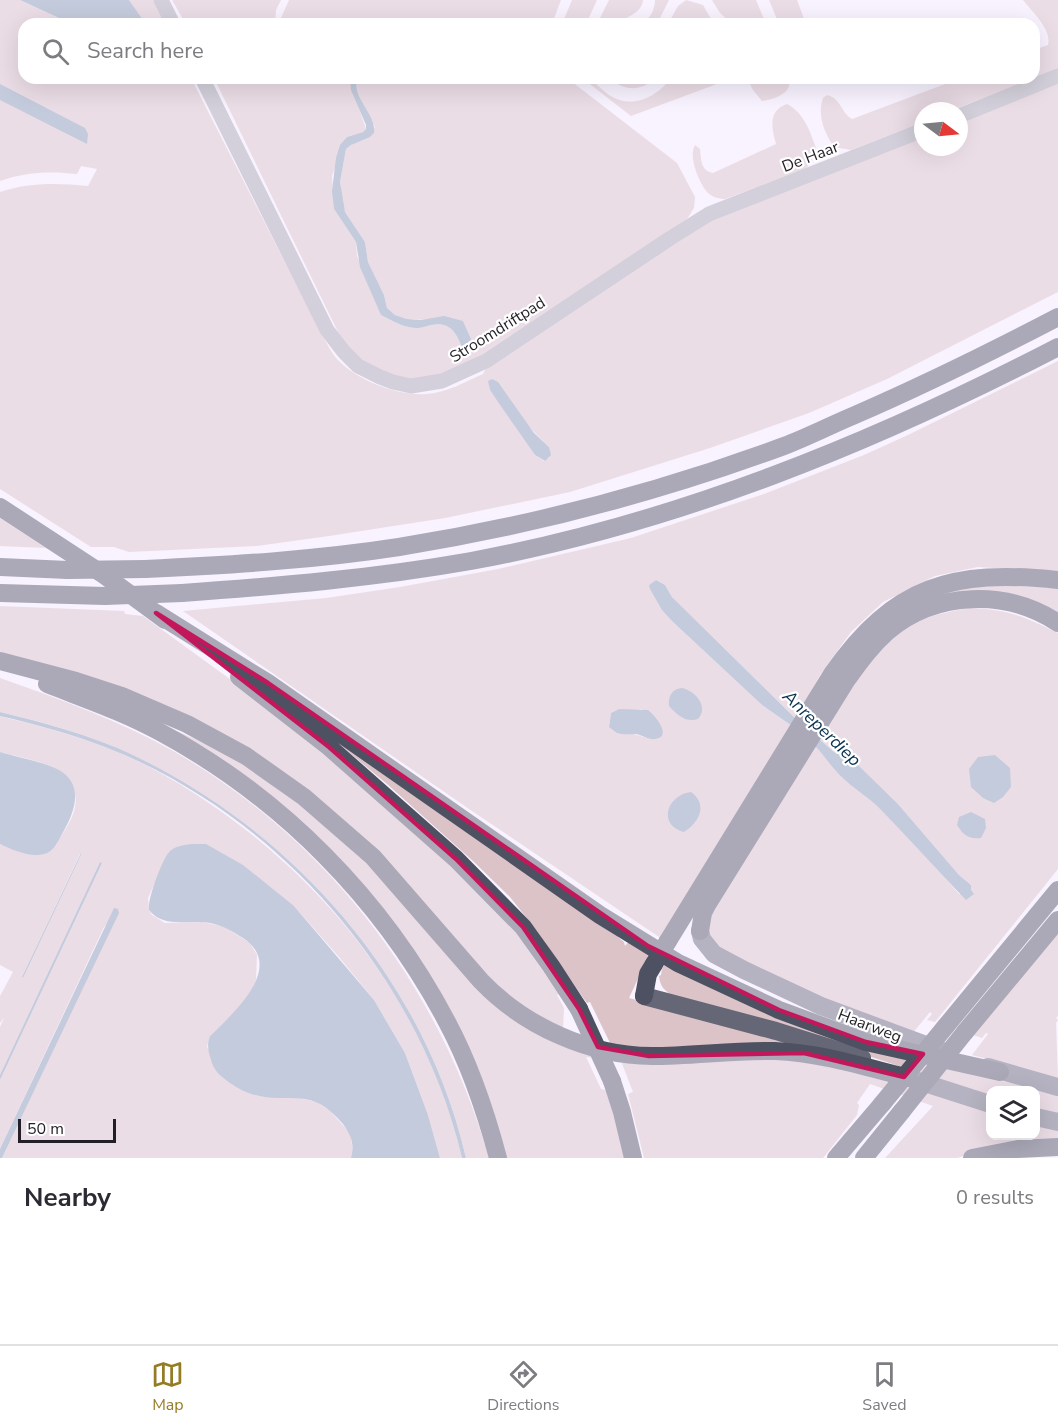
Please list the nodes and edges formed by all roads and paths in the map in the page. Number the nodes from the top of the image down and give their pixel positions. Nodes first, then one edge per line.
1 (161, 0) edge
2 (170, 18) edge
3 (1058, 76) edge
4 (1040, 83) edge
5 (205, 84) edge
6 (1038, 84) edge
7 (968, 112) edge
8 (914, 134) edge
9 (709, 214) joint
10 (1058, 317) edge
11 (1058, 346) edge
12 (0, 507) edge
13 (0, 567) edge
14 (1058, 580) edge
15 (0, 592) edge
16 (156, 613) junction
17 (1058, 623) edge
18 (0, 663) edge
19 (814, 717) junction
20 (795, 748) junction
21 (1058, 881) edge
22 (1058, 890) edge
23 (1058, 920) edge
24 (700, 931) joint
25 (1020, 935) junction
26 (644, 996) joint
27 (1000, 1072) junction
28 (909, 1078) junction
29 (1058, 1087) edge
30 (986, 1103) edge
31 (1040, 1118) edge
32 (1058, 1122) edge
33 (1058, 1147) edge
34 (498, 1158) edge
35 (633, 1158) edge
36 (836, 1158) edge
37 (864, 1158) edge
38 (972, 1158) edge

1 - 2 street
3 - 4 street
5 - 9 street, Stroomdriftpad
6 - 7 street
8 - 9 street, De Haar
10 - 13 highway, bridge
11 - 15 highway, bridge
12 - 16 highway
14 - 19 highway
16 - 27 highway
16 - 35 highway, bridge
17 - 19 highway
18 - 28 highway
18 - 34 highway
19 - 20 highway
20 - 24 highway
20 - 26 highway, bridge
21 - 25 highway
22 - 25 highway
23 - 37 highway, bridge
24 - 27 main road, Haarweg
25 - 36 highway, bridge
26 - 28 main road, Haarweg
27 - 29 main road, Haarweg
28 - 30 main road, Haarweg
31 - 32 main road
33 - 38 highway

